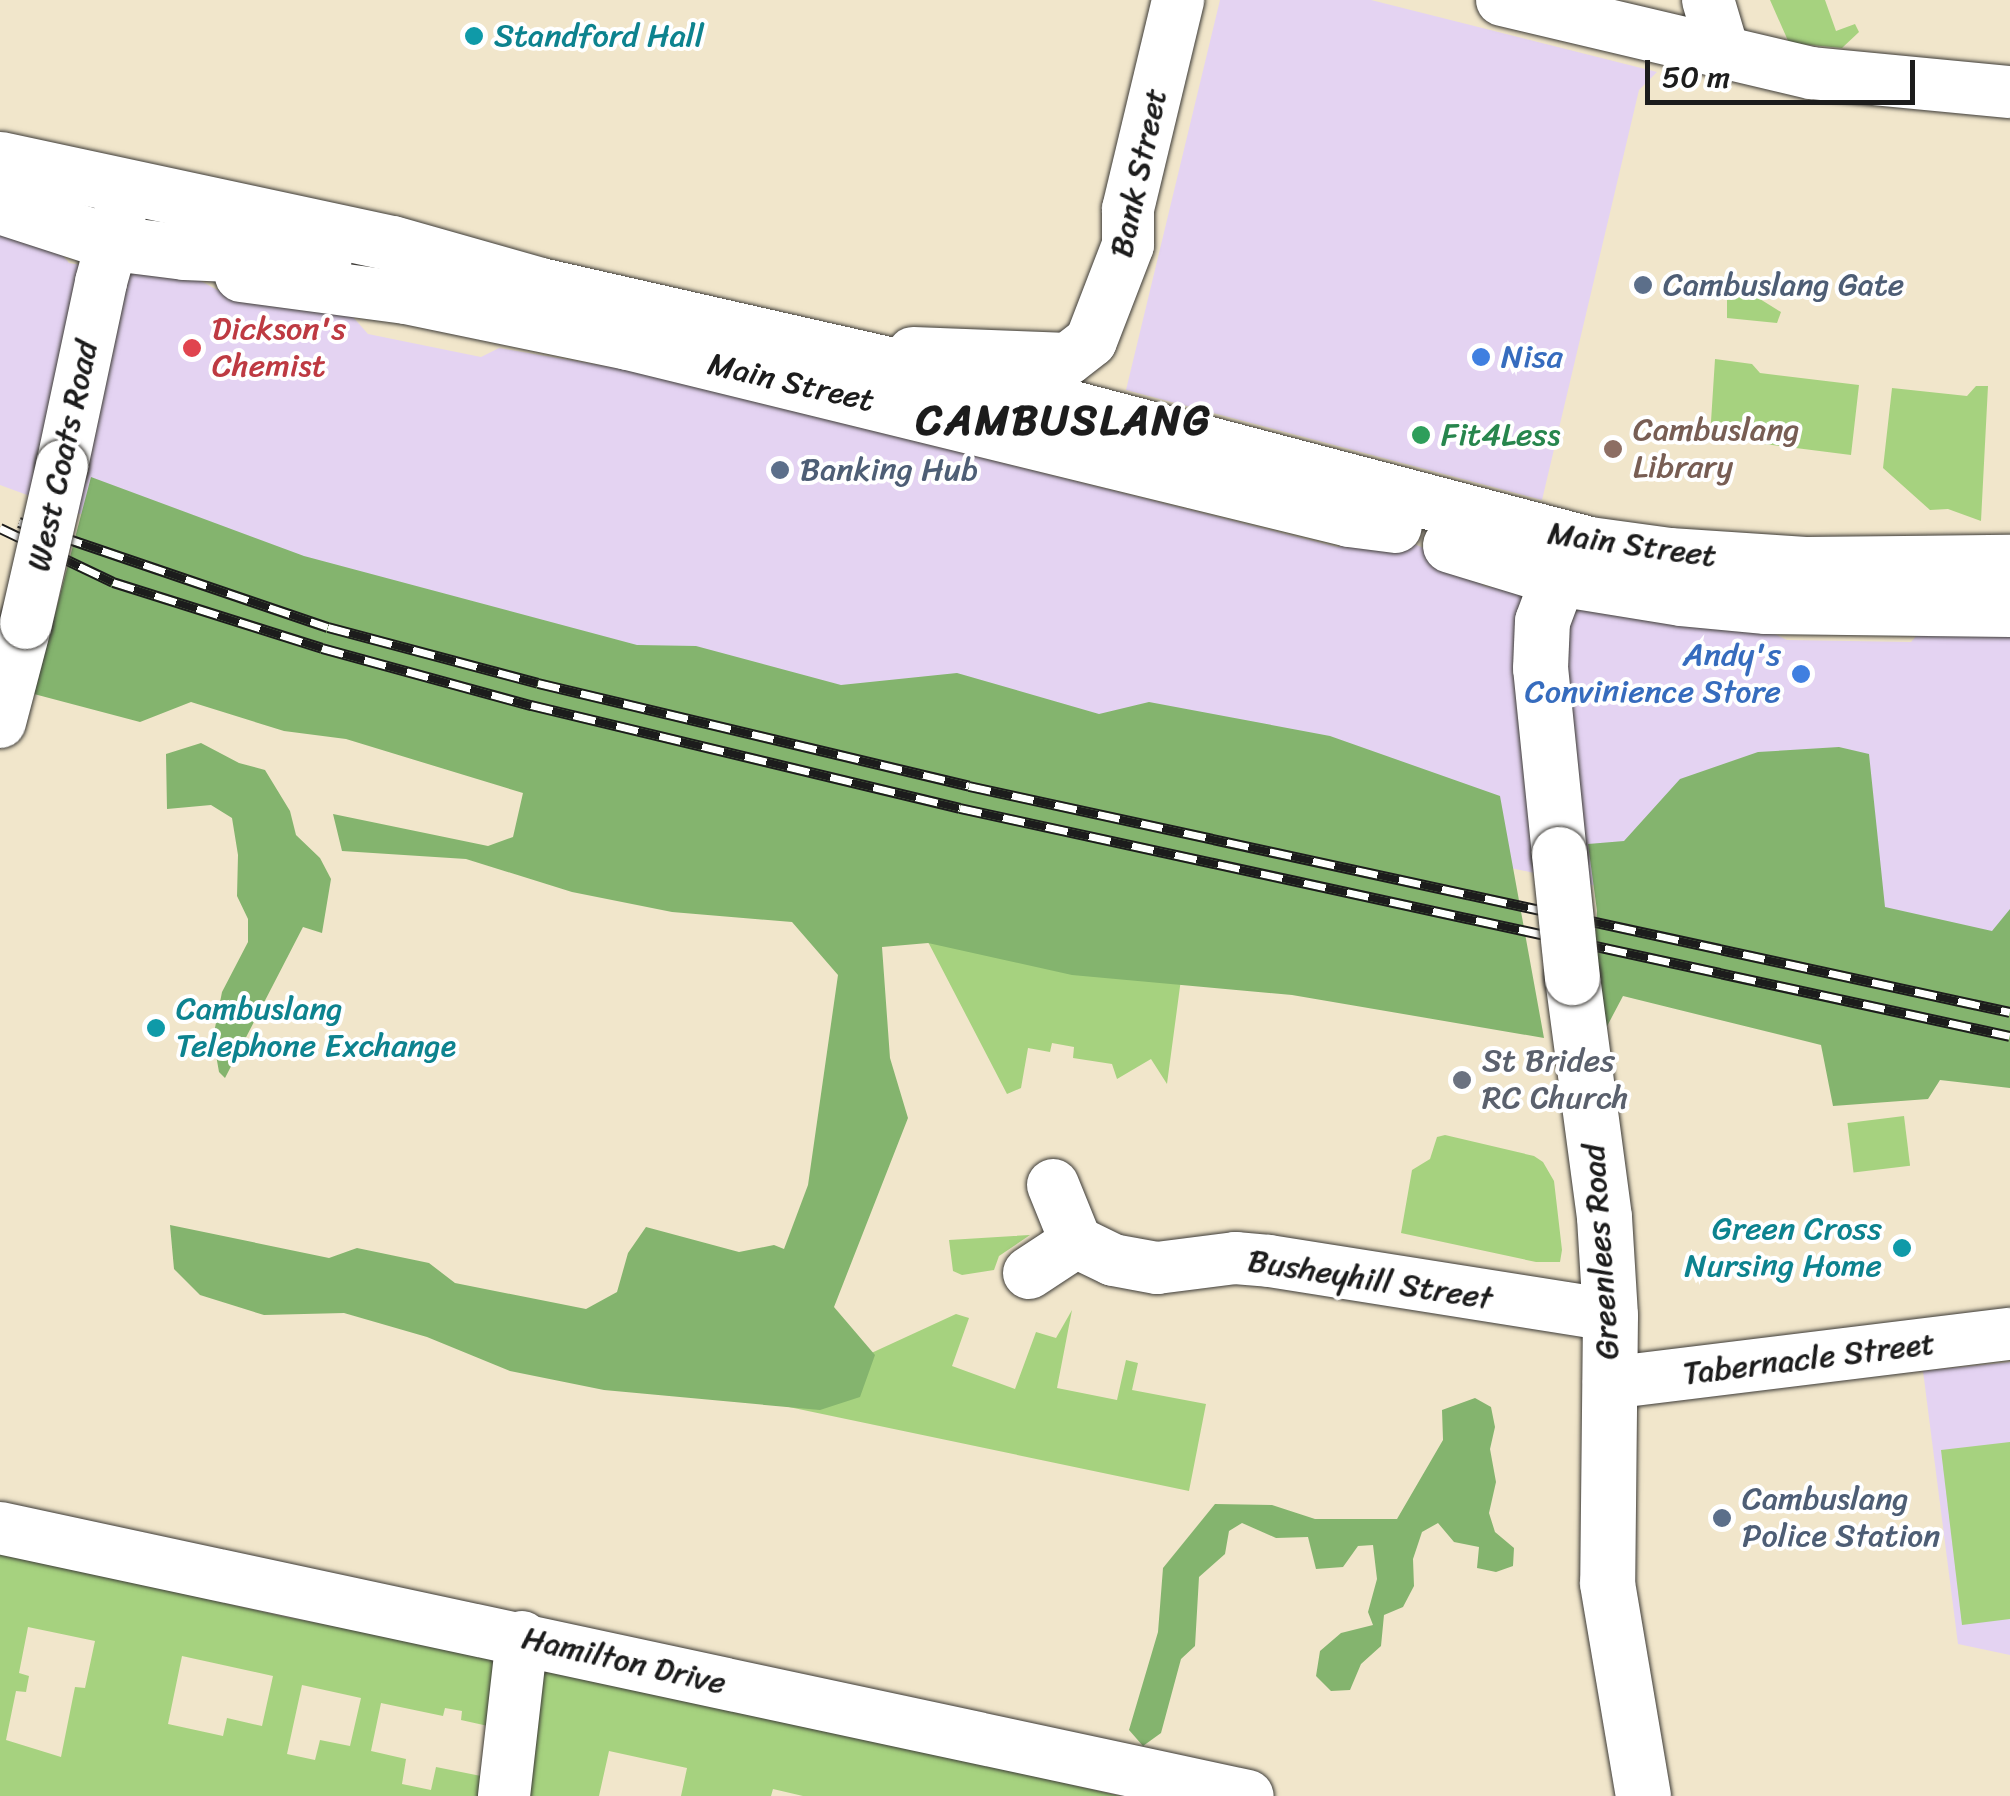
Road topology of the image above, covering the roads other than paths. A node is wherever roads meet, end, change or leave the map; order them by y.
1 (1178, 0) edge
2 (1502, 0) edge
3 (1708, 0) edge
4 (1724, 54) junction
5 (2010, 92) edge
6 (0, 159) edge
7 (127, 189) junction
8 (0, 206) edge
9 (112, 243) junction
10 (184, 252) junction
11 (540, 285) junction
12 (796, 344) junction
13 (1263, 459) junction
14 (1396, 527) junction
15 (1574, 561) junction
16 (2010, 562) edge
17 (2010, 609) edge
18 (0, 722) edge
19 (1053, 1186) dead end
20 (1076, 1242) junction
21 (1030, 1273) dead end
22 (1610, 1316) junction
23 (2010, 1334) edge
24 (1608, 1383) junction
25 (0, 1528) edge
26 (522, 1637) junction
27 (504, 1796) edge
28 (1248, 1796) edge
29 (1644, 1796) edge

1 - 12 street, Bank Street
2 - 4 street
3 - 4 street
4 - 5 street
6 - 7 main road, Main Street
7 - 9 street, West Coats Road
7 - 11 main road, Main Street
8 - 9 main road, Main Street
9 - 10 main road, Main Street
9 - 18 street, West Coats Road, bridge
10 - 11 main road, Main Street
10 - 14 street, Main Street
11 - 12 main road, Main Street
12 - 13 main road, Main Street
13 - 14 main road, Main Street
13 - 15 main road, Main Street
14 - 15 main road, Main Street
15 - 16 main road, Main Street
15 - 17 main road, Main Street
15 - 22 main road, Greenlees Road, bridge
19 - 20 street
20 - 21 street
20 - 22 street, Busheyhill Street
22 - 24 main road, Greenlees Road
23 - 24 street, Tabernacle Street
24 - 29 main road, Greenlees Road
25 - 26 street, Hamilton Drive
26 - 27 street
26 - 28 street, Hamilton Drive

